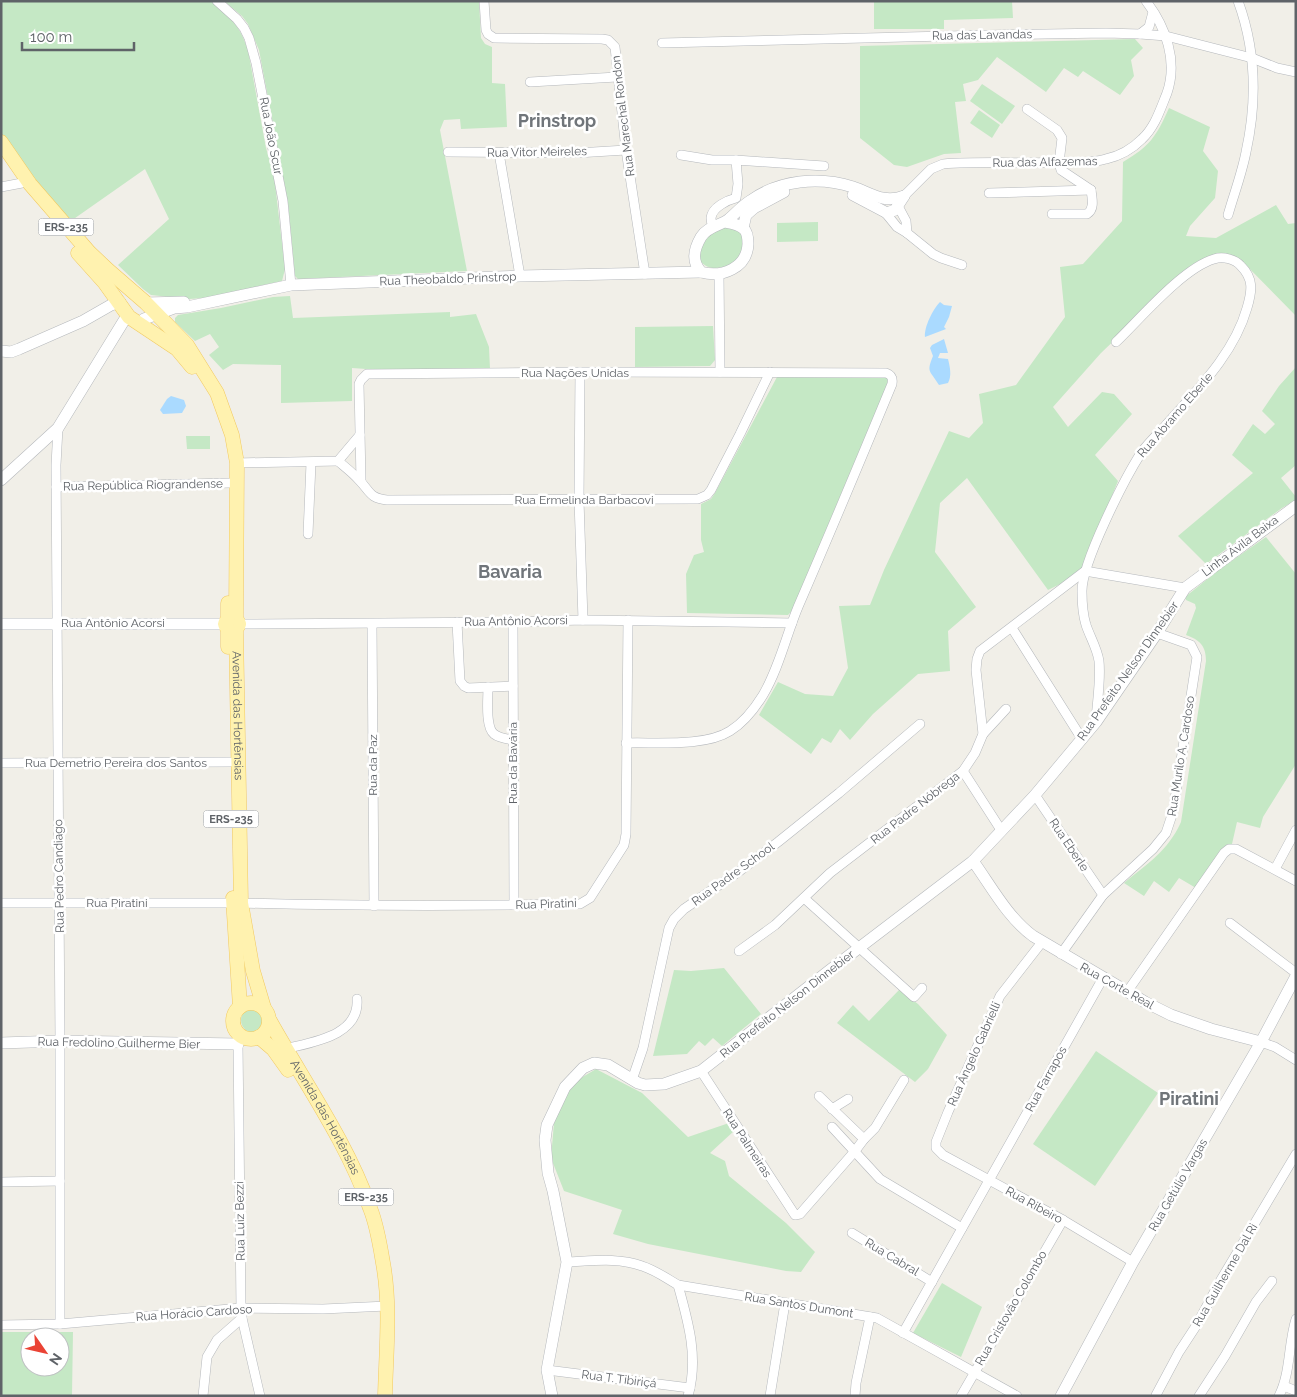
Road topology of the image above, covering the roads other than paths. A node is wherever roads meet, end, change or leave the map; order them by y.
1 (217, 1) edge
2 (484, 1) edge
3 (1146, 1) edge
4 (1238, 1) edge
5 (1153, 12) junction
6 (1140, 34) junction
7 (1166, 36) junction
8 (662, 44) dead end
9 (1252, 58) junction
10 (1296, 72) edge
11 (617, 77) junction
12 (530, 82) dead end
13 (1027, 109) dead end
14 (1, 142) edge
15 (626, 150) junction
16 (448, 152) dead end
17 (499, 153) junction
18 (1, 154) edge
19 (681, 156) dead end
20 (736, 160) junction
21 (1059, 163) junction
22 (824, 166) dead end
23 (25, 181) junction
24 (1, 187) edge
25 (1091, 190) junction
26 (989, 193) dead end
27 (901, 201) junction
28 (884, 212) junction
29 (1052, 214) dead end
30 (1228, 214) dead end
31 (725, 222) junction
32 (713, 226) junction
33 (743, 228) junction
34 (907, 233) junction
35 (962, 265) dead end
36 (698, 267) junction
37 (645, 274) junction
38 (719, 274) junction
39 (520, 276) junction
40 (291, 285) junction
41 (216, 301) junction
42 (138, 310) junction
43 (1116, 342) dead end
44 (1, 351) edge
45 (580, 372) junction
46 (720, 372) junction
47 (770, 372) junction
48 (58, 428) junction
49 (360, 434) junction
50 (338, 461) junction
51 (237, 463) junction
52 (311, 463) junction
53 (1, 480) edge
54 (361, 481) junction
55 (230, 483) junction
56 (56, 487) junction
57 (579, 500) junction
58 (1296, 506) edge
59 (308, 534) dead end
60 (1085, 571) junction
61 (1184, 588) junction
62 (583, 620) junction
63 (628, 620) junction
64 (457, 622) junction
65 (513, 622) junction
66 (58, 623) junction
67 (792, 623) junction
68 (1, 624) edge
69 (232, 624) junction
70 (372, 624) junction
71 (1012, 628) junction
72 (1158, 633) junction
73 (513, 686) junction
74 (488, 687) junction
75 (1006, 709) dead end
76 (1096, 722) junction
77 (920, 724) dead end
78 (983, 734) junction
79 (1082, 739) junction
80 (513, 740) junction
81 (626, 743) junction
82 (57, 762) junction
83 (230, 762) junction
84 (1, 763) edge
85 (963, 771) junction
86 (1035, 795) junction
87 (1001, 830) junction
88 (1296, 830) edge
89 (973, 860) junction
90 (1275, 869) junction
91 (1296, 881) edge
92 (1103, 895) junction
93 (804, 898) junction
94 (1, 903) edge
95 (59, 903) junction
96 (237, 903) junction
97 (514, 905) junction
98 (374, 906) junction
99 (1230, 923) dead end
100 (1042, 942) junction
101 (858, 948) junction
102 (739, 951) dead end
103 (1061, 954) junction
104 (1296, 974) edge
105 (1103, 978) junction
106 (922, 988) dead end
107 (1127, 992) junction
108 (357, 999) dead end
109 (240, 1008) junction
110 (267, 1015) junction
111 (259, 1037) junction
112 (239, 1040) junction
113 (60, 1041) junction
114 (1261, 1042) junction
115 (1, 1043) edge
116 (285, 1049) junction
117 (1296, 1060) edge
118 (701, 1071) junction
119 (632, 1080) junction
120 (904, 1080) dead end
121 (819, 1096) dead end
122 (848, 1099) dead end
123 (832, 1109) junction
124 (832, 1127) dead end
125 (864, 1139) junction
126 (936, 1148) joint
127 (855, 1151) junction
128 (1296, 1154) edge
129 (990, 1180) junction
130 (60, 1181) junction
131 (1, 1182) edge
132 (1063, 1220) junction
133 (962, 1228) junction
134 (852, 1233) dead end
135 (567, 1262) junction
136 (1133, 1262) junction
137 (1272, 1281) dead end
138 (932, 1282) junction
139 (678, 1285) junction
140 (785, 1303) junction
141 (382, 1307) junction
142 (241, 1308) junction
143 (870, 1317) junction
144 (242, 1318) junction
145 (1296, 1318) edge
146 (60, 1324) junction
147 (1, 1325) edge
148 (903, 1333) junction
149 (1296, 1342) edge
150 (1289, 1353) junction
151 (547, 1370) junction
152 (974, 1372) junction
153 (1284, 1386) junction
154 (1296, 1391) edge
155 (689, 1392) edge
156 (1156, 1395) edge
157 (203, 1396) edge
158 (260, 1396) edge
159 (378, 1396) edge
160 (385, 1396) edge
161 (552, 1396) edge
162 (770, 1396) edge
163 (855, 1396) edge
164 (961, 1396) edge
165 (1017, 1396) edge
166 (1061, 1396) edge
167 (1198, 1396) edge
168 (1279, 1396) edge

1 - 40 street, Rua João Scur
2 - 11 street, Rua Marechal Rondon
3 - 5 street, Rua das Alfazemas
4 - 9 street
5 - 6 street
5 - 7 street, Rua das Alfazemas
6 - 7 street, Rua das Lavandas
6 - 8 street, Rua das Lavandas
7 - 9 street, Rua das Lavandas
7 - 21 street, Rua das Alfazemas
9 - 10 street, Rua das Lavandas
9 - 30 street
11 - 12 street
11 - 15 street, Rua Marechal Rondon
13 - 21 street
14 - 23 main road, Avenida das Hortênsias / ERS-235
15 - 17 street, Rua Vitor Meireles
15 - 37 street, Rua Marechal Rondon
16 - 17 street, Rua Vitor Meireles
17 - 39 street
18 - 23 main road, Avenida das Hortênsias / ERS-235
19 - 20 street
20 - 22 street
20 - 32 street
21 - 25 street
21 - 27 street, Rua das Alfazemas
23 - 24 street
23 - 42 main road, Avenida das Hortênsias / ERS-235
23 - 42 main road, Avenida das Hortênsias / ERS-235
25 - 26 street
25 - 29 street
27 - 28 street
27 - 31 street
27 - 34 street
28 - 33 street
28 - 34 street
31 - 32 street
31 - 33 street
32 - 36 street
33 - 38 street
34 - 35 street
36 - 37 street, Rua Theobaldo Prinstrop
36 - 38 street
37 - 39 street, Rua Theobaldo Prinstrop
38 - 46 street
39 - 40 street, Rua Theobaldo Prinstrop
40 - 41 street, Rua Theobaldo Prinstrop
41 - 42 street, Rua Theobaldo Prinstrop
41 - 42 street, Rua Theobaldo Prinstrop
42 - 44 street
42 - 48 street
42 - 51 main road, Avenida das Hortênsias / ERS-235
42 - 55 main road, Avenida das Hortênsias / ERS-235
43 - 60 street, Rua Abramo Eberle
45 - 46 street, Rua Nações Unidas
45 - 49 street, Rua Nações Unidas
45 - 57 street
46 - 47 street, Rua Nações Unidas
47 - 57 street, Rua Ermelinda Barbacovi
47 - 67 street, Rua Nações Unidas
48 - 53 street
48 - 56 street, Rua Pedro Candiago
49 - 50 street
49 - 54 street, Rua Nações Unidas
50 - 52 street
50 - 54 street, Rua Ermelinda Barbacovi
51 - 52 street
51 - 69 main road, Avenida das Hortênsias / ERS-235
52 - 59 street
54 - 57 street, Rua Ermelinda Barbacovi
55 - 56 street, Rua República Riograndense
55 - 69 main road, Avenida das Hortênsias / ERS-235
56 - 66 street, Rua Pedro Candiago
57 - 62 street
58 - 61 street, Linha Ávila Baixa
60 - 61 street
60 - 71 street
60 - 76 street, Rua Abramo Eberle
61 - 72 street, Rua Prefeito Nelson Dinnebier
62 - 63 street, Rua Antônio Acorsi
62 - 65 street, Rua Antônio Acorsi
63 - 67 street, Rua Antônio Acorsi
63 - 81 street, Rua Piratini
64 - 65 street, Rua Antônio Acorsi
64 - 70 street, Rua Antônio Acorsi
64 - 74 street
65 - 73 street, Rua da Bavária
66 - 68 street, Rua Antônio Acorsi
66 - 69 street, Rua Antônio Acorsi
66 - 82 street, Rua Pedro Candiago
67 - 81 street
69 - 70 street, Rua Antônio Acorsi
69 - 83 main road, Avenida das Hortênsias / ERS-235
69 - 96 main road, Avenida das Hortênsias / ERS-235
70 - 98 street, Rua da Paz
71 - 78 street
71 - 79 street
72 - 76 street, Rua Prefeito Nelson Dinnebier
72 - 92 street, Rua Murilo A. Cardoso
73 - 74 street
73 - 80 street, Rua da Bavária
74 - 80 street
75 - 78 street
76 - 79 street, Rua Prefeito Nelson Dinnebier
77 - 119 street, Rua Padre School
78 - 85 street, Rua Padre Nóbrega
79 - 86 street, Rua Prefeito Nelson Dinnebier
80 - 97 street, Rua da Bavária
81 - 97 street, Rua Piratini
82 - 83 street, Rua Demetrio Pereira dos Santos
82 - 84 street, Rua Demetrio Pereira dos Santos
82 - 95 street, Rua Pedro Candiago
83 - 96 main road, Avenida das Hortênsias / ERS-235
85 - 87 street
85 - 93 street, Rua Padre Nóbrega
86 - 87 street, Rua Prefeito Nelson Dinnebier
86 - 92 street, Rua Eberle
87 - 89 street, Rua Prefeito Nelson Dinnebier
88 - 90 street
89 - 100 street, Rua Corte Real
89 - 101 street, Rua Prefeito Nelson Dinnebier
90 - 91 street
90 - 107 street
92 - 103 street, Rua Murilo A. Cardoso
93 - 101 street
93 - 102 street, Rua Padre Nóbrega
94 - 95 street, Rua Piratini
95 - 96 street, Rua Piratini
95 - 113 street, Rua Pedro Candiago
96 - 98 street, Rua Piratini
96 - 109 main road, Avenida das Hortênsias / ERS-235
96 - 110 main road, Avenida das Hortênsias / ERS-235
97 - 98 street, Rua Piratini
99 - 104 street
100 - 103 street, Rua Corte Real
100 - 126 street, Rua Ângelo Gabrielli
101 - 106 street
101 - 118 street, Rua Prefeito Nelson Dinnebier
103 - 105 street, Rua Corte Real
104 - 114 street, Rua Getúlio Vargas
105 - 107 street, Rua Corte Real
105 - 129 street, Rua Farrapos
107 - 114 street, Rua Corte Real
108 - 116 street
109 - 110 main road
109 - 112 main road, ERS-235
110 - 111 main road
110 - 116 main road, Avenida das Hortênsias / ERS-235
111 - 112 main road
111 - 141 main road, Avenida das Hortênsias / ERS-235
112 - 113 street, Rua Fredolino Guilherme Bier
112 - 142 street, Rua Luiz Bezzi
113 - 115 street, Rua Fredolino Guilherme Bier
113 - 130 street, Rua Pedro Candiago
114 - 117 street, Rua Corte Real
114 - 136 street, Rua Getúlio Vargas
116 - 141 main road, Avenida das Hortênsias / ERS-235
118 - 119 street, Rua Prefeito Nelson Dinnebier
118 - 127 street, Rua Palmeiras
119 - 135 street, Rua Prefeito Nelson Dinnebier
120 - 125 street
121 - 123 street
122 - 123 street
123 - 125 street
124 - 127 street
125 - 127 street
126 - 129 street, Rua Ribeiro
127 - 133 street
128 - 156 street, Rua Guilherme Dal Ri
129 - 132 street, Rua Ribeiro
129 - 133 street
130 - 131 street
130 - 146 street, Rua Pedro Candiago
132 - 136 street, Rua Ribeiro
132 - 152 street, Rua Cristovão Colombo
133 - 138 street
134 - 138 street, Rua Cabral
135 - 139 street, Rua Santos Dumont
135 - 151 street, Rua Prefeito Nelson Dinnebier
136 - 166 street, Rua Getúlio Vargas
137 - 167 street
138 - 148 street
139 - 140 street, Rua Santos Dumont
139 - 155 street
140 - 143 street, Rua Santos Dumont
140 - 162 street
141 - 142 street, Rua Horácio Cardoso
141 - 159 main road, Avenida das Hortênsias / ERS-235
141 - 160 main road, Avenida das Hortênsias / ERS-235
142 - 144 street, Rua Luiz Bezzi
142 - 146 street, Rua Horácio Cardoso
143 - 148 street, Rua Santos Dumont
143 - 163 street
144 - 157 street
144 - 158 street, Rua Luiz Bezzi
145 - 150 street
146 - 147 street, Rua Horácio Cardoso
148 - 152 street, Rua Santos Dumont
149 - 150 street
150 - 153 street
151 - 155 street, Rua T. Tibiriçá
151 - 161 street, Rua Prefeito Nelson Dinnebier
152 - 164 street, Rua Cristovão Colombo
152 - 165 street, Rua Santos Dumont
153 - 154 street
153 - 168 street

